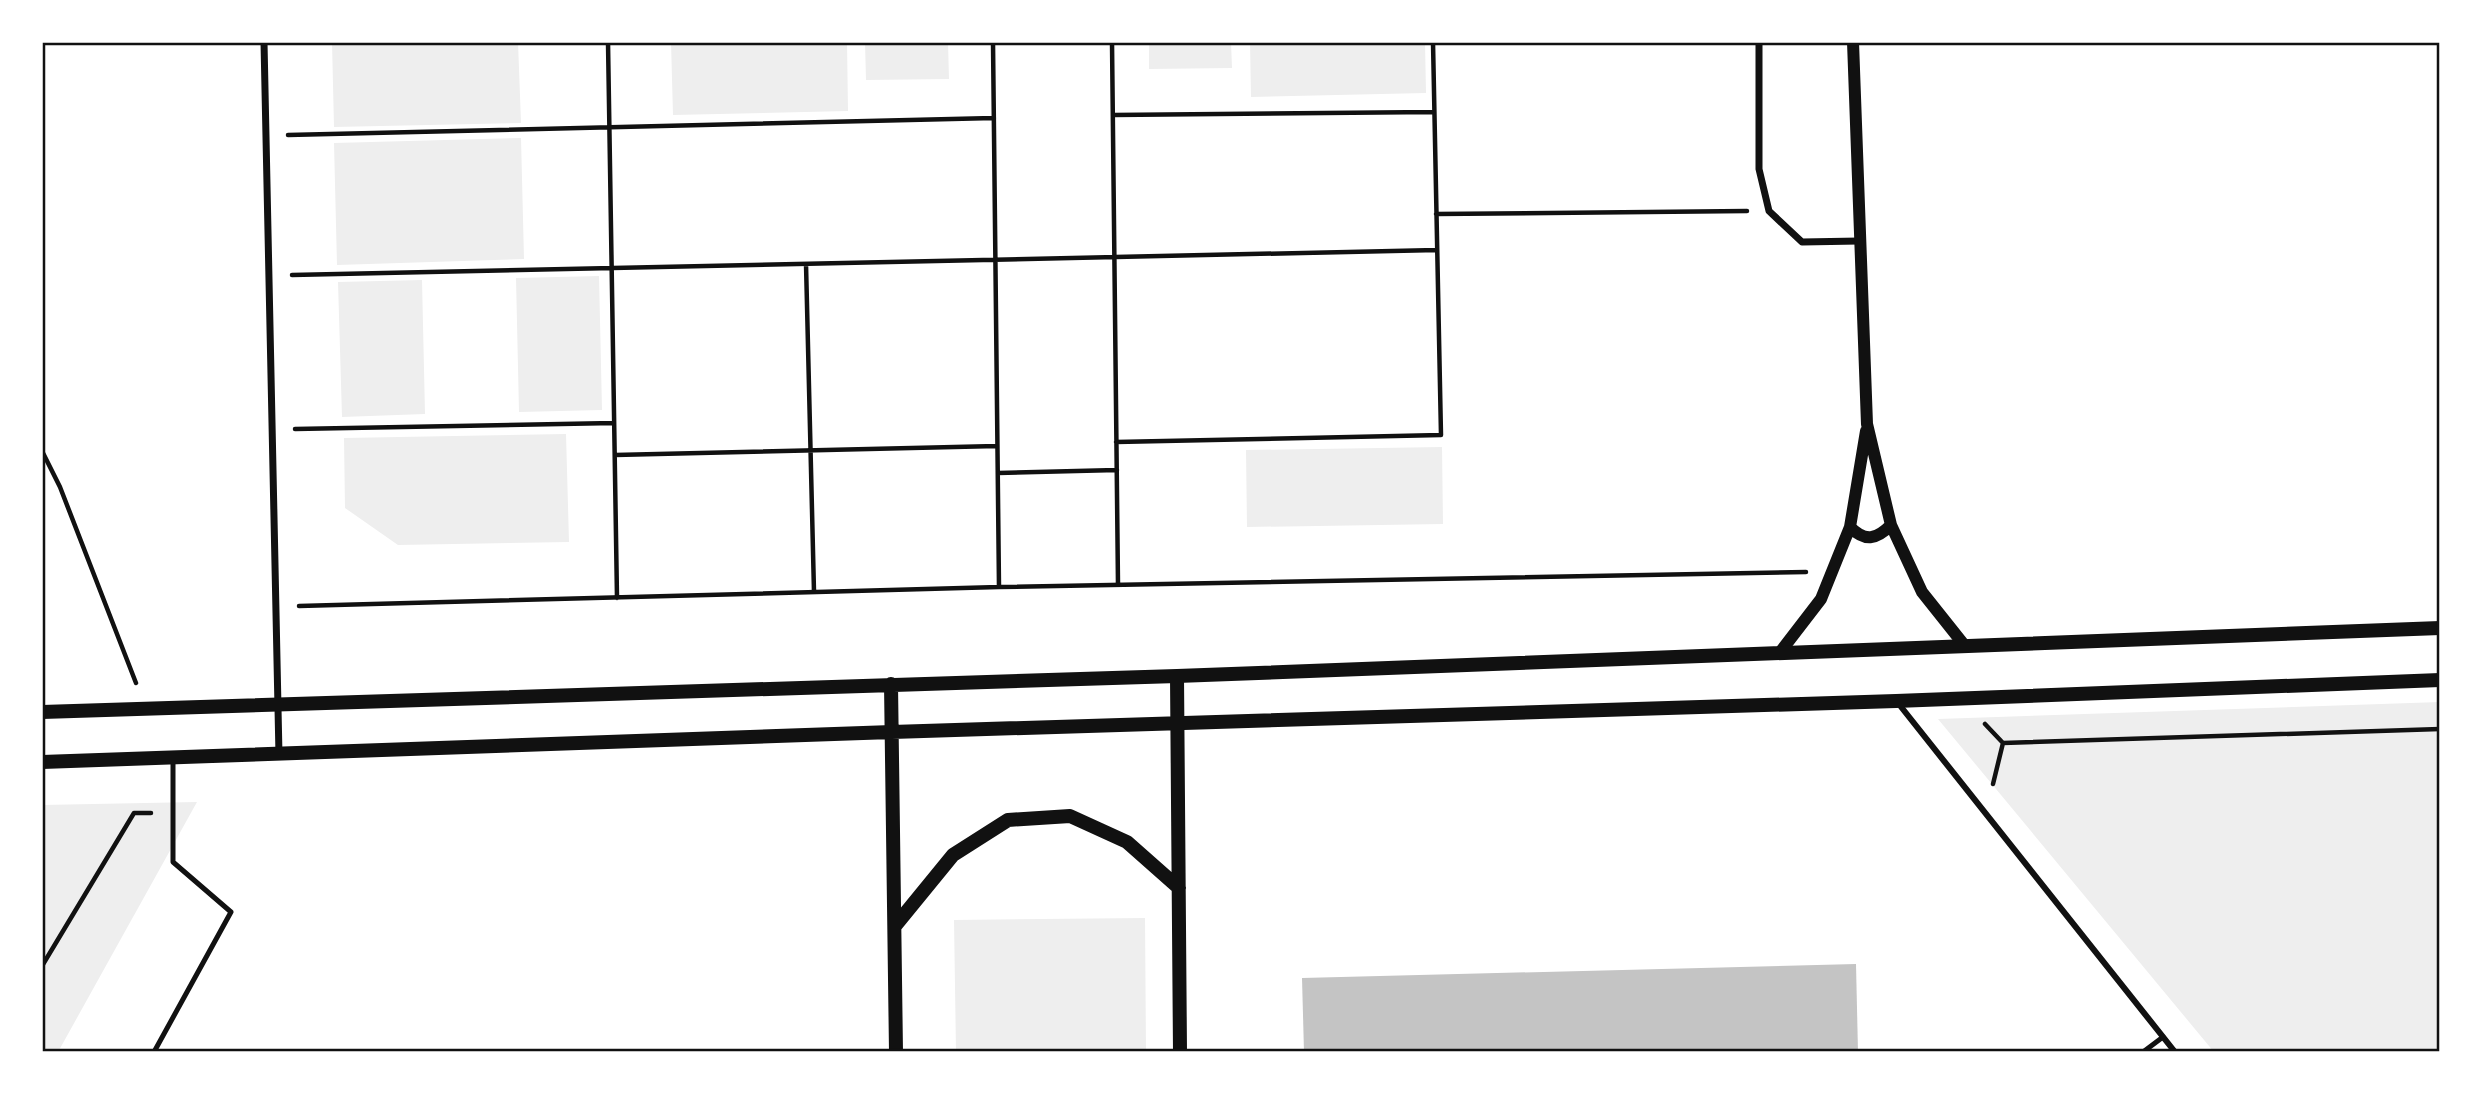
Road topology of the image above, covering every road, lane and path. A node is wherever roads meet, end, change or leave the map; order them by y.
1 (264, 42) edge
2 (608, 42) edge
3 (993, 42) edge
4 (1112, 42) edge
5 (1433, 42) edge
6 (1759, 42) edge
7 (1853, 42) edge
8 (1434, 112) junction
9 (1113, 116) junction
10 (994, 118) junction
11 (610, 128) junction
12 (267, 136) junction
13 (1769, 211) junction
14 (1436, 214) junction
15 (1859, 241) junction
16 (1437, 250) junction
17 (1114, 257) junction
18 (995, 260) junction
19 (806, 264) junction
20 (612, 268) junction
21 (270, 276) junction
22 (614, 423) junction
23 (1867, 424) junction
24 (273, 429) junction
25 (1116, 442) junction
26 (997, 446) junction
27 (811, 450) junction
28 (42, 451) edge
29 (615, 455) junction
30 (1116, 470) junction
31 (998, 473) junction
32 (1891, 525) junction
33 (1850, 527) junction
34 (1832, 571) junction
35 (1118, 585) junction
36 (999, 587) junction
37 (814, 592) junction
38 (617, 598) junction
39 (277, 607) junction
40 (2440, 628) edge
41 (1965, 646) junction
42 (1781, 651) junction
43 (1177, 676) junction
44 (2440, 680) edge
45 (891, 684) junction
46 (1960, 698) junction
47 (1896, 701) junction
48 (279, 706) junction
49 (146, 710) junction
50 (42, 712) edge
51 (1178, 723) junction
52 (2440, 729) edge
53 (892, 732) junction
54 (2003, 743) junction
55 (279, 755) junction
56 (173, 758) junction
57 (42, 762) edge
58 (173, 812) junction
59 (1986, 813) junction
60 (1179, 888) junction
61 (895, 926) junction
62 (42, 966) edge
63 (2163, 1037) junction
64 (154, 1052) edge
65 (896, 1052) edge
66 (1180, 1052) edge
67 (2143, 1052) edge
68 (2175, 1052) edge

1 - 12 street
2 - 11 path
3 - 10 path
4 - 9 path
5 - 8 path
6 - 13 street
7 - 15 street
8 - 9 path
8 - 14 path
9 - 17 path
10 - 11 path
10 - 18 path
11 - 12 path
11 - 20 path
12 - 21 street
13 - 14 path
13 - 15 street
14 - 16 path
15 - 23 street
16 - 17 path
16 - 25 path
17 - 18 path
17 - 25 path
18 - 19 path
18 - 26 path
19 - 20 path
19 - 27 path
20 - 21 path
20 - 22 path
21 - 24 street
22 - 24 path
22 - 29 path
23 - 32 street
23 - 33 street
24 - 39 street
25 - 30 path
26 - 27 path
26 - 31 path
27 - 29 path
27 - 37 path
28 - 49 path
29 - 38 path
30 - 31 path
30 - 35 path
31 - 36 path
32 - 33 street
32 - 41 street
33 - 34 street
34 - 35 path
34 - 42 street
35 - 36 path
36 - 37 path
37 - 38 path
38 - 39 path
39 - 48 street
40 - 41 main road
41 - 42 main road
42 - 43 main road
43 - 45 main road
43 - 51 main road
44 - 46 main road
45 - 48 main road
45 - 53 main road
46 - 47 main road
46 - 54 path
47 - 51 main road
47 - 59 street
48 - 49 main road
48 - 55 street
49 - 50 main road
51 - 53 main road
51 - 60 main road
52 - 54 path
53 - 55 main road
53 - 61 main road
54 - 59 path
55 - 56 main road
56 - 57 main road
56 - 58 lane
58 - 62 path
58 - 64 lane
59 - 63 street
60 - 61 main road
60 - 66 main road
61 - 65 main road
63 - 67 lane
63 - 68 street

